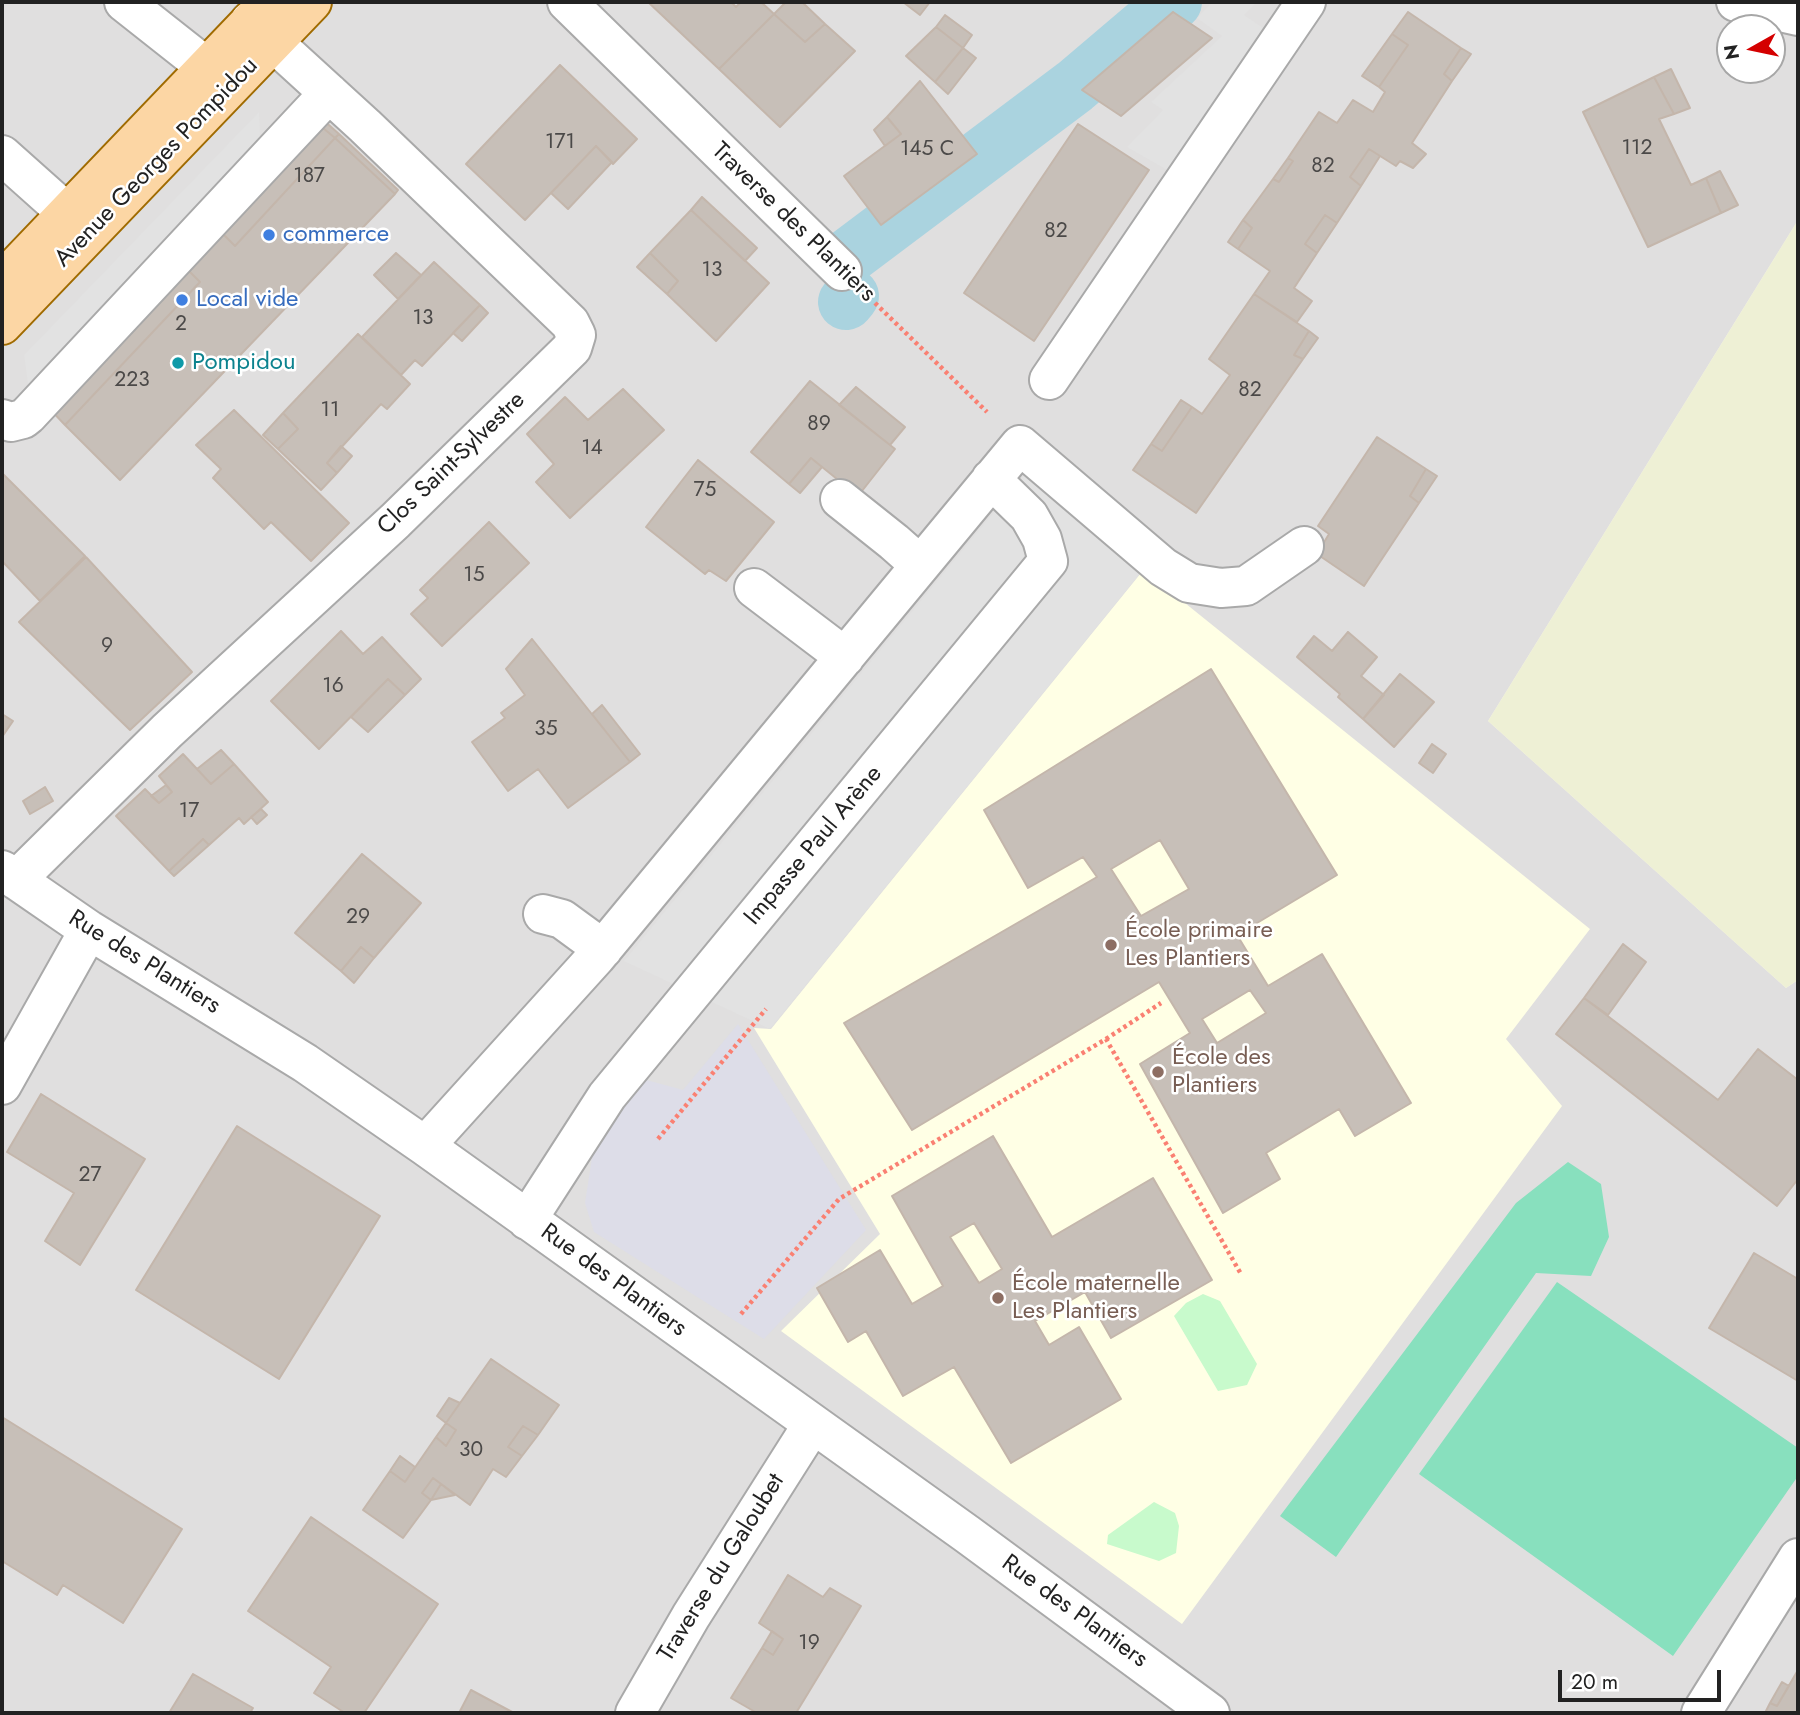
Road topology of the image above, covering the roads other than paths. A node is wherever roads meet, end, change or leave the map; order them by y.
1 (124, 2) edge
2 (312, 2) edge
3 (567, 2) edge
4 (1306, 2) edge
5 (1736, 2) edge
6 (1798, 16) edge
7 (264, 22) edge
8 (205, 66) junction
9 (329, 93) junction
10 (2, 155) edge
11 (67, 213) junction
12 (842, 271) road end
13 (15, 289) edge
14 (2, 325) edge
15 (1049, 380) dead end
16 (2, 419) edge
17 (991, 479) junction
18 (840, 499) dead end
19 (1304, 545) dead end
20 (920, 565) junction
21 (754, 589) dead end
22 (845, 657) junction
23 (9, 875) edge
24 (543, 914) dead end
25 (89, 929) junction
26 (599, 953) junction
27 (2, 1085) edge
28 (425, 1146) junction
29 (527, 1220) junction
30 (812, 1425) junction
31 (1798, 1558) edge
32 (635, 1713) edge
33 (1210, 1713) edge
34 (1701, 1713) edge

1 - 8 street
2 - 7 main road, Avenue Georges Pompidou
3 - 12 street, Traverse des Plantiers
4 - 15 street
5 - 6 street
7 - 8 main road, Avenue Georges Pompidou
7 - 9 street, Clos Saint-Sylvestre
7 - 13 main road, Avenue Georges Pompidou
8 - 11 main road, Avenue Georges Pompidou
9 - 16 street
9 - 23 street, Clos Saint-Sylvestre
10 - 11 street
11 - 13 main road, Avenue Georges Pompidou
13 - 14 main road, Avenue Georges Pompidou
17 - 19 street
17 - 20 street
17 - 29 street, Impasse Paul Arène
18 - 20 street
20 - 22 street
21 - 22 street
22 - 26 street
23 - 25 street, Rue des Plantiers
24 - 26 street
25 - 27 street
25 - 28 street, Rue des Plantiers
26 - 28 street
28 - 29 street, Rue des Plantiers
29 - 30 street, Rue des Plantiers
30 - 32 street, Traverse du Galoubet
30 - 33 street, Rue des Plantiers
31 - 34 street

